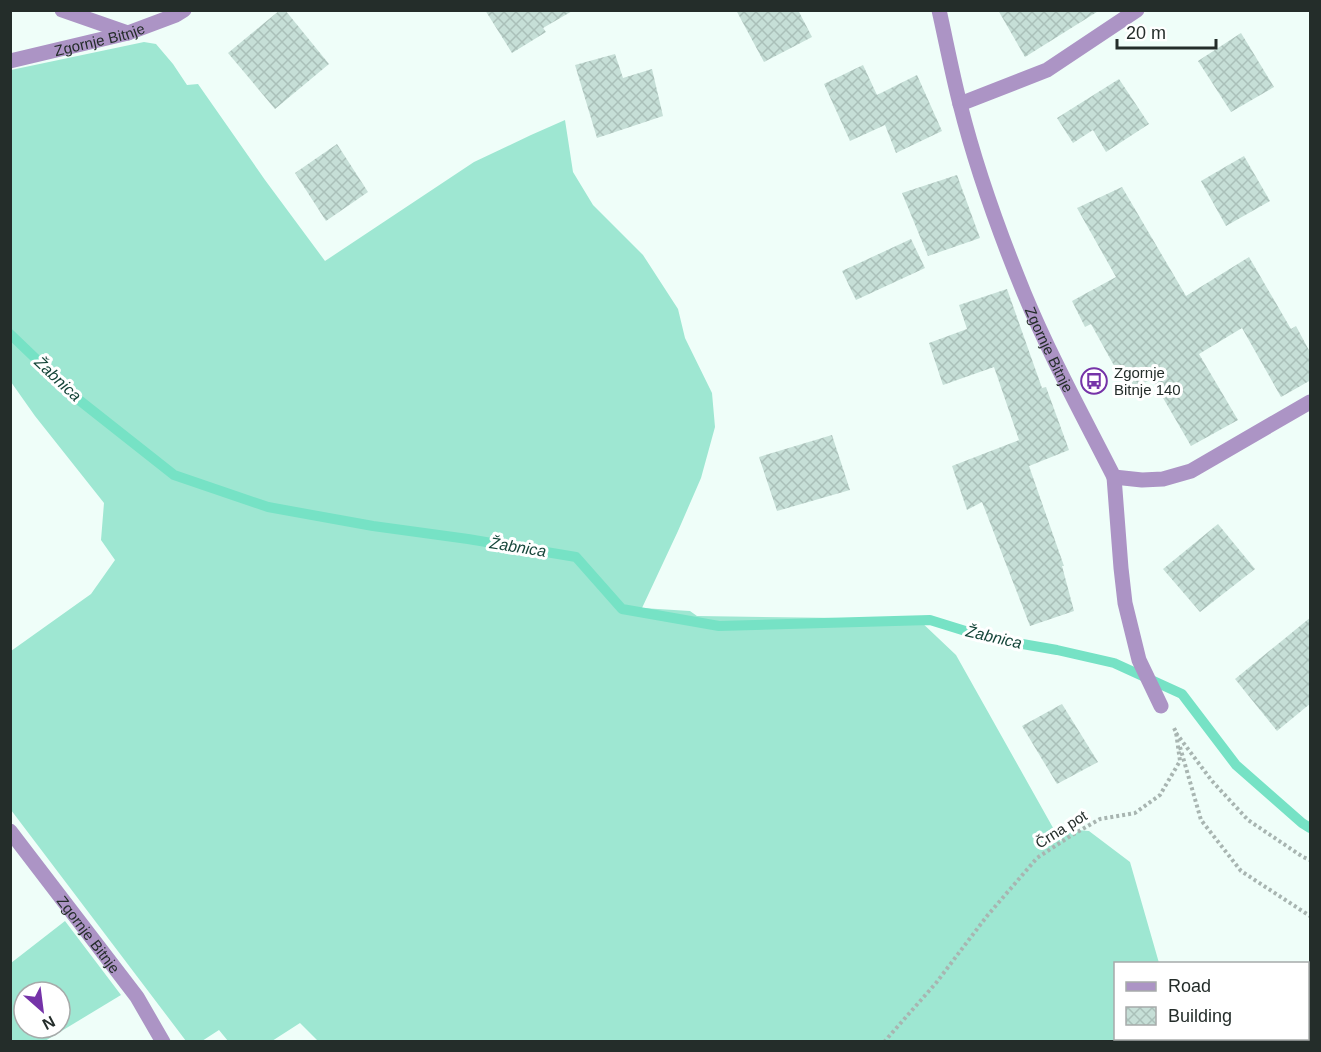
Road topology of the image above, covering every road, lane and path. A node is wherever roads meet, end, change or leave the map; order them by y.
1 (62, 10) edge
2 (184, 10) edge
3 (939, 10) edge
4 (1137, 10) edge
5 (128, 33) junction
6 (10, 61) edge
7 (960, 104) junction
8 (1311, 402) edge
9 (1114, 477) junction
10 (1161, 706) joint
11 (1176, 732) junction
12 (10, 831) edge
13 (1311, 860) edge
14 (1311, 916) edge
15 (163, 1041) edge
16 (884, 1041) edge

1 - 5 street
2 - 5 street, Zgornje Bitnje
3 - 7 street, Zgornje Bitnje
4 - 7 street
5 - 6 street, Zgornje Bitnje
7 - 9 street, Zgornje Bitnje
8 - 9 street
9 - 10 street
10 - 11 path, Črna pot
11 - 13 path
11 - 14 path
11 - 16 path, Črna pot
12 - 15 street, Zgornje Bitnje

